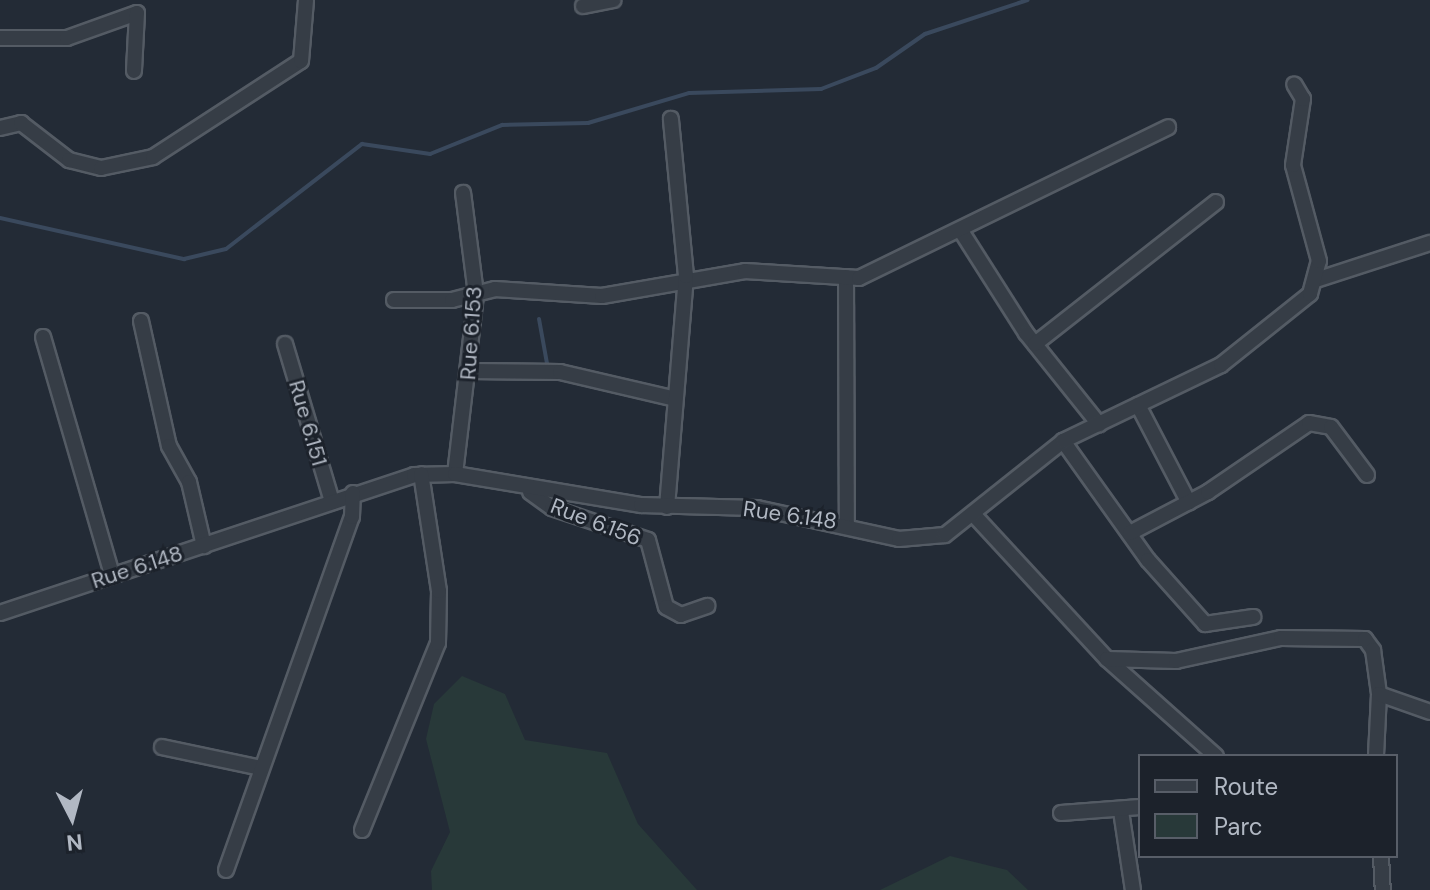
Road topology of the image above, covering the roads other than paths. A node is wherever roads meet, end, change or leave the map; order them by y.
1 (306, 0) edge
2 (613, 0) edge
3 (583, 6) dead end
4 (0, 38) edge
5 (134, 71) dead end
6 (1294, 84) dead end
7 (671, 119) dead end
8 (1168, 127) dead end
9 (0, 128) edge
10 (463, 193) dead end
11 (1216, 202) dead end
12 (961, 231) junction
13 (1430, 243) edge
14 (686, 276) junction
15 (846, 277) junction
16 (1316, 280) junction
17 (476, 294) junction
18 (394, 300) dead end
19 (141, 321) dead end
20 (43, 337) dead end
21 (285, 344) dead end
22 (1035, 344) junction
23 (470, 371) junction
24 (672, 398) junction
25 (1138, 405) junction
26 (1099, 424) junction
27 (1063, 441) junction
28 (421, 474) junction
29 (455, 474) junction
30 (1367, 475) dead end
31 (530, 492) junction
32 (353, 493) junction
33 (332, 502) junction
34 (1189, 503) junction
35 (667, 507) junction
36 (974, 515) junction
37 (847, 523) junction
38 (1130, 533) junction
39 (204, 546) junction
40 (112, 575) junction
41 (707, 606) dead end
42 (0, 613) edge
43 (1253, 617) dead end
44 (1107, 659) junction
45 (1379, 694) junction
46 (1430, 712) edge
47 (162, 747) dead end
48 (1214, 754) edge
49 (1376, 754) edge
50 (261, 768) junction
51 (1138, 807) edge
52 (1121, 811) junction
53 (1061, 813) dead end
54 (362, 830) dead end
55 (1381, 858) edge
56 (226, 870) dead end
57 (1133, 890) edge
58 (1383, 890) edge

1 - 9 street
2 - 3 street
4 - 5 street
6 - 16 street
7 - 14 street
8 - 12 street
10 - 17 street, Rue 6.153
11 - 22 street
12 - 15 street
12 - 22 street
13 - 16 street
14 - 15 street
14 - 17 street
14 - 24 street
15 - 37 street
16 - 25 street, Rue 6.148
17 - 18 street
17 - 23 street, Rue 6.153
19 - 39 street
20 - 40 street
21 - 33 street, Rue 6.151
22 - 26 street
23 - 24 street
23 - 29 street, Rue 6.153
24 - 35 street
25 - 26 street, Rue 6.148
25 - 34 street
26 - 27 street, Rue 6.148
27 - 36 street, Rue 6.148
27 - 38 street
28 - 29 street, Rue 6.148
28 - 32 street, Rue 6.148
28 - 54 street
29 - 31 street, Rue 6.148
30 - 34 street
31 - 35 street, Rue 6.148
31 - 41 street, Rue 6.156
32 - 33 street, Rue 6.148
32 - 50 street
33 - 39 street, Rue 6.148
34 - 38 street
35 - 37 street, Rue 6.148
36 - 37 street, Rue 6.148
36 - 44 street
38 - 43 street
39 - 40 street, Rue 6.148
40 - 42 street, Rue 6.148
44 - 45 street
44 - 48 street
45 - 46 street
45 - 49 street
47 - 50 street
50 - 56 street
51 - 52 street
52 - 53 street
52 - 57 street
55 - 58 street

